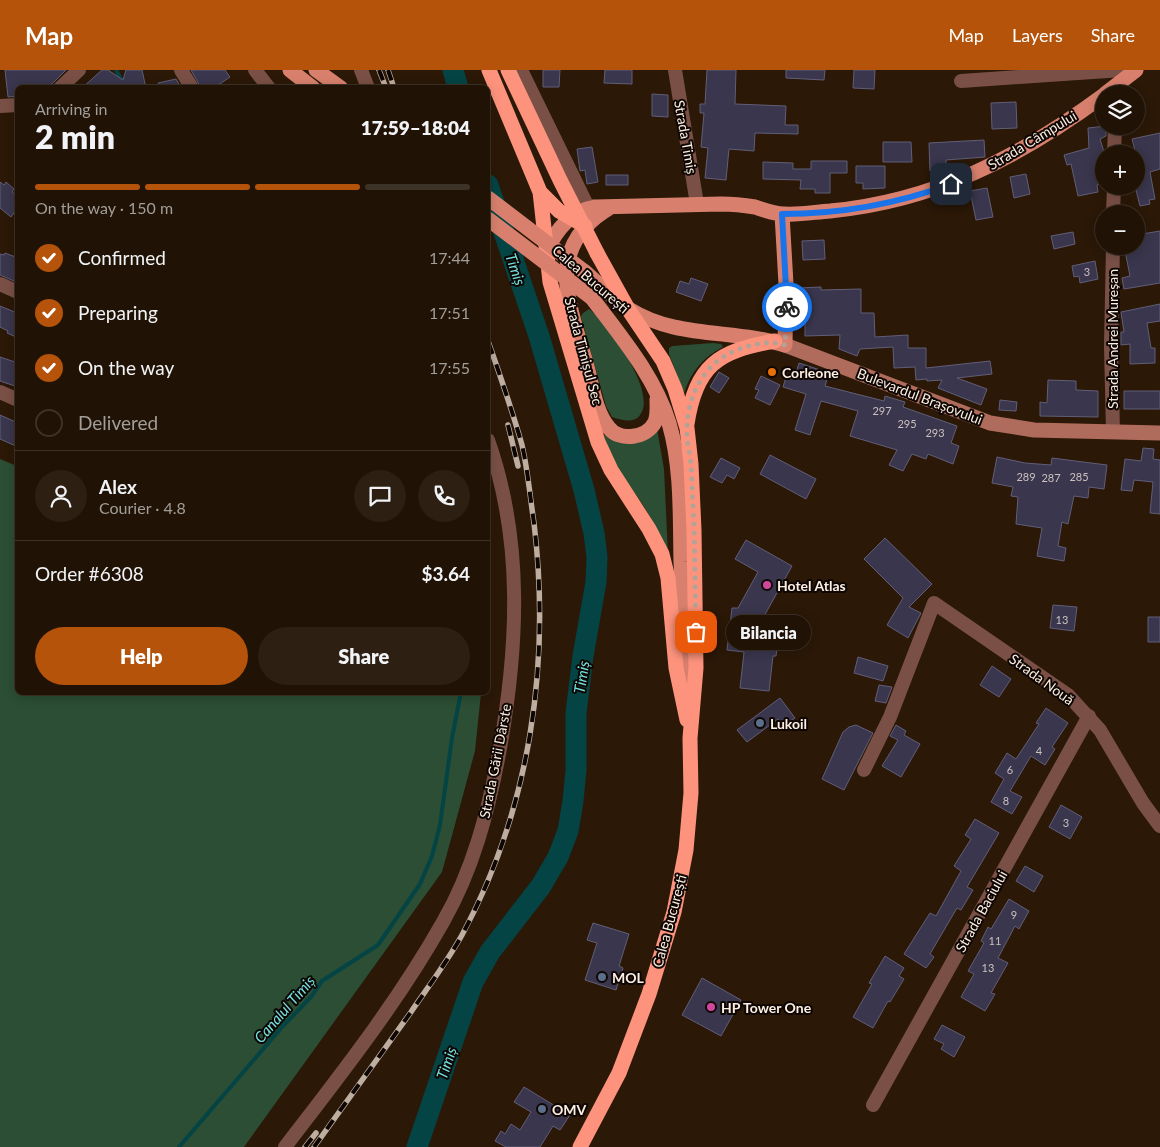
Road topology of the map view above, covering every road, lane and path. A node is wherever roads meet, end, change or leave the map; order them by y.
1 (79, 70) edge
2 (181, 70) edge
3 (255, 70) edge
4 (290, 70) edge
5 (316, 70) edge
6 (361, 70) edge
7 (489, 70) edge
8 (508, 70) edge
9 (521, 70) edge
10 (674, 70) edge
11 (1130, 70) edge
12 (961, 81) dead end
13 (63, 85) edge
14 (190, 85) edge
15 (267, 85) edge
16 (309, 85) edge
17 (337, 85) edge
18 (367, 85) edge
19 (1114, 85) edge
20 (1095, 100) edge
21 (15, 105) edge
22 (0, 106) edge
23 (540, 192) junction
24 (490, 200) edge
25 (697, 204) junction
26 (604, 207) junction
27 (782, 214) junction
28 (570, 218) junction
29 (490, 221) edge
30 (585, 226) junction
31 (546, 251) junction
32 (1113, 255) edge
33 (0, 284) edge
34 (15, 291) edge
35 (628, 309) junction
36 (780, 343) junction
37 (0, 392) edge
38 (657, 393) junction
39 (15, 399) edge
40 (686, 428) junction
41 (1113, 432) junction
42 (1160, 433) edge
43 (490, 446) edge
44 (1089, 716) junction
45 (690, 738) junction
46 (864, 770) dead end
47 (1160, 826) edge
48 (873, 1105) dead end
49 (285, 1147) edge
50 (580, 1147) edge

1 - 13 street
2 - 14 street
3 - 15 street
4 - 16 main road
5 - 17 main road
6 - 18 street
7 - 23 highway
8 - 35 highway, bridge
9 - 26 street
10 - 25 street, Strada Timiș
11 - 12 street
11 - 19 main road, Strada Câmpului
20 - 27 main road, Strada Câmpului
21 - 22 street
23 - 28 highway
23 - 31 highway
24 - 35 main road, Calea București, bridge
25 - 26 main road
25 - 27 main road
26 - 28 main road
26 - 30 main road, Strada Timișul Sec
27 - 36 main road
28 - 30 highway
28 - 31 main road
29 - 38 main road, Calea București, bridge
30 - 38 main road, Strada Timișul Sec
31 - 45 highway
32 - 41 street, Strada Andrei Mureșan
33 - 34 street
35 - 36 main road, Bulevardul Brașovului
35 - 40 highway, Calea București
36 - 40 highway
36 - 41 main road, Bulevardul Brașovului
37 - 39 street
38 - 45 main road, Calea București
40 - 45 highway, Calea București
41 - 42 main road, Bulevardul Brașovului
43 - 49 street, Strada Gării Dârste
44 - 46 street, Strada Nouă
44 - 47 street, Strada Nouă
44 - 48 street, Strada Baciului
45 - 50 highway, Calea București

